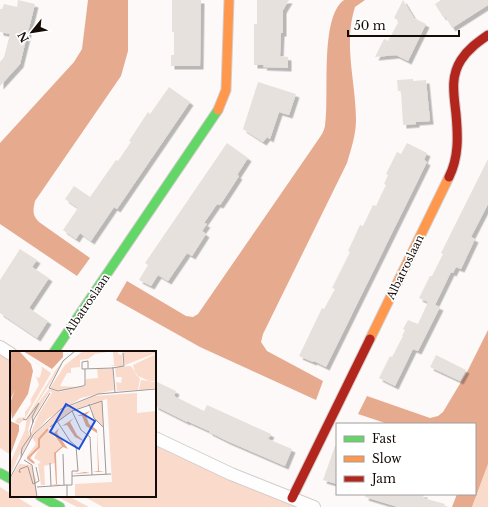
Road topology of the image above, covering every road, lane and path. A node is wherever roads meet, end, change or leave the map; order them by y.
1 (229, 0) edge
2 (488, 35) edge
3 (0, 346) edge
4 (55, 351) edge
5 (10, 353) edge
6 (156, 438) edge
7 (0, 473) edge
8 (10, 478) edge
9 (42, 497) edge
10 (292, 498) junction
11 (60, 507) edge
12 (314, 507) edge

1 - 4 street, Albatroslaan
2 - 10 street, Albatroslaan
3 - 5 street
6 - 10 street
7 - 8 street
9 - 11 street
10 - 12 street

